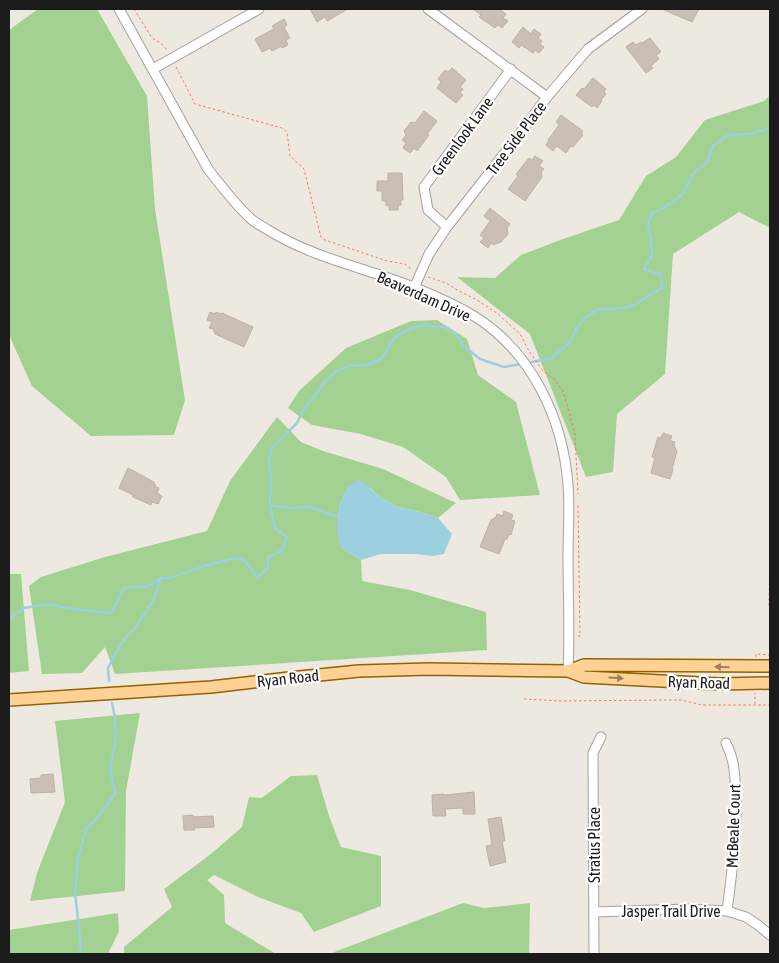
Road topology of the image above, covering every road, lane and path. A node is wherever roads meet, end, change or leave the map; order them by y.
1 (119, 9) edge
2 (134, 9) edge
3 (259, 9) edge
4 (428, 9) edge
5 (642, 9) edge
6 (171, 59) junction
7 (153, 69) junction
8 (511, 69) junction
9 (547, 97) junction
10 (447, 227) junction
11 (420, 274) junction
12 (414, 288) junction
13 (539, 366) dead end
14 (770, 548) edge
15 (770, 614) edge
16 (770, 666) edge
17 (568, 671) junction
18 (770, 683) edge
19 (524, 699) dead end
20 (9, 700) edge
21 (770, 705) edge
22 (601, 737) dead end
23 (726, 743) dead end
24 (727, 911) junction
25 (594, 912) junction
26 (770, 936) edge
27 (594, 954) edge

1 - 7 street, Beaverdam Drive
2 - 6 path
3 - 6 street
4 - 8 street
5 - 9 street, Tree Side Place
6 - 7 street
6 - 11 path
7 - 12 street, Beaverdam Drive
8 - 9 street
8 - 10 street, Greenlook Lane
9 - 10 street, Tree Side Place
10 - 11 street, Tree Side Place
11 - 12 street, Tree Side Place
11 - 13 path
12 - 17 street, Beaverdam Drive
14 - 15 path
16 -> 17 main road, Ryan Road
17 -> 18 main road, Ryan Road
17 - 20 main road, Ryan Road
19 - 21 path
22 - 25 street, Stratus Place
23 - 24 street, McBeale Court
24 - 25 street, Jasper Trail Drive
24 - 26 street, Jasper Trail Drive
25 - 27 street, Stratus Place

